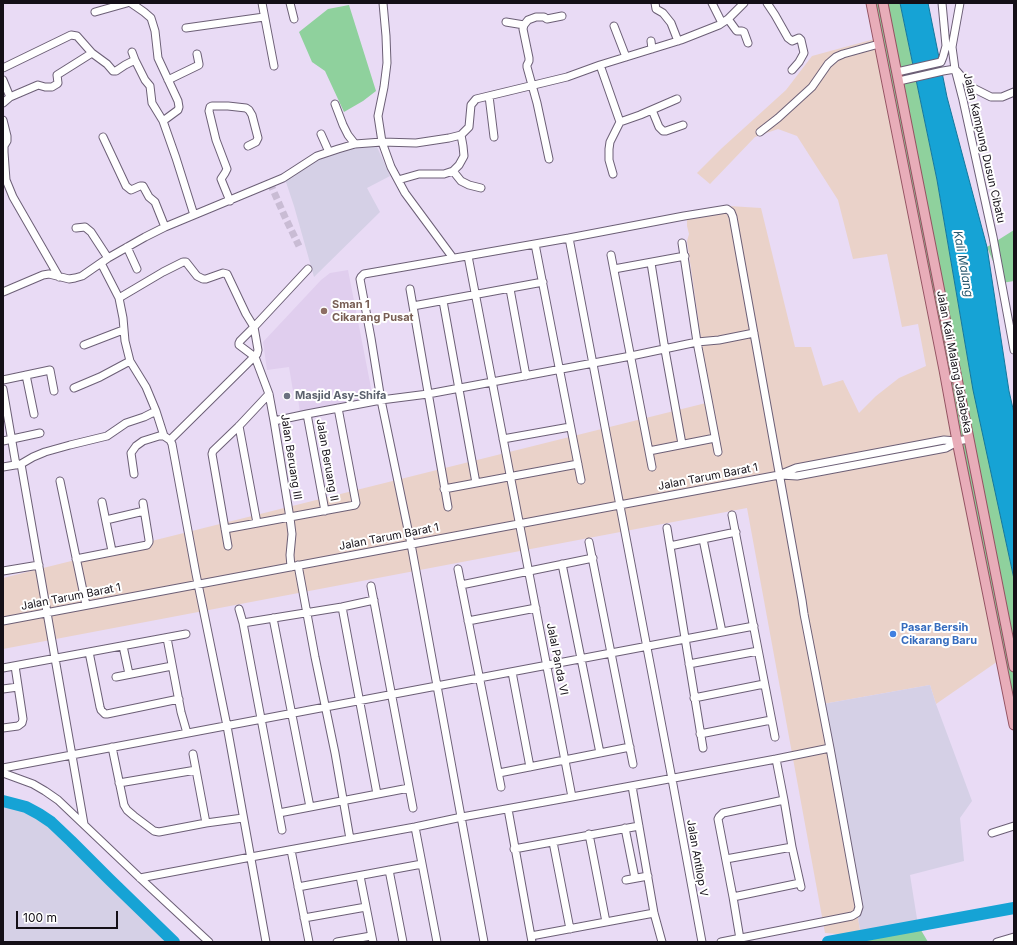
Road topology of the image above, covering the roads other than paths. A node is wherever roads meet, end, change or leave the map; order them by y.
1 (127, 3) edge
2 (131, 3) edge
3 (262, 3) edge
4 (290, 3) edge
5 (383, 3) edge
6 (655, 3) edge
7 (712, 3) edge
8 (744, 3) edge
9 (767, 3) edge
10 (871, 3) edge
11 (883, 3) edge
12 (942, 3) edge
13 (960, 3) edge
14 (95, 12) dead end
15 (562, 16) dead end
16 (264, 17) junction
17 (294, 19) dead end
18 (725, 21) junction
19 (506, 22) dead end
20 (524, 25) junction
21 (614, 26) dead end
22 (186, 28) dead end
23 (651, 40) dead end
24 (678, 41) junction
25 (748, 43) dead end
26 (879, 44) junction
27 (949, 47) junction
28 (652, 49) junction
29 (132, 52) dead end
30 (92, 53) junction
31 (197, 54) dead end
32 (626, 57) junction
33 (135, 60) junction
34 (600, 65) junction
35 (274, 66) dead end
36 (3, 68) edge
37 (955, 69) junction
38 (792, 70) dead end
39 (900, 77) junction
40 (3, 80) edge
41 (168, 80) junction
42 (532, 85) junction
43 (1014, 92) edge
44 (489, 96) junction
45 (10, 97) junction
46 (677, 100) dead end
47 (3, 103) edge
48 (335, 104) dead end
49 (652, 110) junction
50 (3, 120) edge
51 (163, 121) junction
52 (620, 122) junction
53 (683, 125) dead end
54 (760, 132) dead end
55 (321, 134) dead end
56 (461, 135) junction
57 (103, 137) dead end
58 (494, 137) dead end
59 (382, 142) junction
60 (355, 144) junction
61 (248, 146) dead end
62 (329, 152) junction
63 (549, 160) dead end
64 (453, 171) junction
65 (613, 174) dead end
66 (398, 180) junction
67 (481, 188) dead end
68 (230, 201) junction
69 (194, 215) junction
70 (165, 227) junction
71 (76, 228) dead end
72 (569, 238) junction
73 (682, 243) dead end
74 (535, 244) junction
75 (127, 247) junction
76 (611, 255) dead end
77 (468, 256) junction
78 (685, 256) junction
79 (108, 258) junction
80 (453, 258) junction
81 (101, 263) junction
82 (651, 263) junction
83 (137, 269) dead end
84 (308, 269) dead end
85 (614, 270) junction
86 (59, 277) junction
87 (543, 282) junction
88 (410, 289) dead end
89 (510, 289) junction
90 (3, 292) edge
91 (476, 295) junction
92 (119, 298) junction
93 (443, 301) junction
94 (413, 306) junction
95 (123, 330) junction
96 (255, 330) junction
97 (754, 333) junction
98 (698, 342) junction
99 (84, 345) dead end
100 (665, 350) junction
101 (1014, 350) edge
102 (631, 356) junction
103 (255, 357) junction
104 (130, 361) junction
105 (592, 363) junction
106 (559, 370) junction
107 (26, 375) junction
108 (526, 376) junction
109 (3, 380) edge
110 (492, 382) junction
111 (74, 388) dead end
112 (459, 388) junction
113 (3, 389) edge
114 (54, 391) dead end
115 (269, 394) junction
116 (428, 394) junction
117 (381, 400) junction
118 (338, 408) junction
119 (34, 414) dead end
120 (308, 414) junction
121 (157, 417) junction
122 (274, 421) junction
123 (239, 426) junction
124 (570, 427) junction
125 (40, 433) dead end
126 (164, 436) junction
127 (715, 438) junction
128 (12, 439) junction
129 (503, 439) junction
130 (969, 439) junction
131 (170, 440) junction
132 (3, 441) edge
133 (958, 441) junction
134 (682, 444) junction
135 (649, 451) junction
136 (718, 452) dead end
137 (19, 464) junction
138 (578, 464) junction
139 (3, 467) edge
140 (652, 467) dead end
141 (134, 474) dead end
142 (779, 475) junction
143 (510, 477) junction
144 (581, 480) dead end
145 (60, 481) dead end
146 (476, 483) junction
147 (444, 489) junction
148 (102, 502) dead end
149 (143, 503) dead end
150 (619, 505) junction
151 (448, 508) dead end
152 (144, 511) junction
153 (325, 511) junction
154 (732, 515) dead end
155 (290, 518) junction
156 (106, 520) junction
157 (257, 524) junction
158 (519, 524) junction
159 (667, 528) dead end
160 (225, 529) junction
161 (736, 532) junction
162 (702, 539) junction
163 (589, 542) dead end
164 (411, 544) junction
165 (228, 546) dead end
166 (670, 546) junction
167 (112, 551) junction
168 (76, 558) junction
169 (593, 558) junction
170 (562, 564) junction
171 (39, 565) junction
172 (295, 566) junction
173 (458, 569) dead end
174 (3, 571) edge
175 (528, 571) junction
176 (198, 584) junction
177 (461, 585) junction
178 (371, 586) dead end
179 (374, 600) junction
180 (86, 605) junction
181 (342, 607) junction
182 (536, 608) junction
183 (239, 609) dead end
184 (47, 612) junction
185 (307, 612) junction
186 (273, 618) junction
187 (3, 621) edge
188 (468, 621) junction
189 (243, 623) junction
190 (754, 626) junction
191 (722, 632) junction
192 (186, 634) dead end
193 (167, 638) junction
194 (685, 639) junction
195 (123, 646) junction
196 (646, 646) junction
197 (758, 651) junction
198 (89, 652) junction
199 (611, 653) junction
200 (55, 658) junction
201 (580, 659) junction
202 (689, 664) junction
203 (547, 665) junction
204 (15, 666) junction
205 (172, 666) junction
206 (1014, 667) edge
207 (3, 668) edge
208 (512, 672) junction
209 (129, 674) junction
210 (116, 677) dead end
211 (480, 678) junction
212 (764, 684) junction
213 (436, 686) junction
214 (18, 687) junction
215 (3, 689) edge
216 (391, 694) junction
217 (694, 698) junction
218 (178, 699) junction
219 (359, 701) junction
220 (325, 707) junction
221 (291, 713) junction
222 (261, 719) junction
223 (771, 720) junction
224 (1014, 725) edge
225 (227, 726) junction
226 (3, 728) edge
227 (187, 733) junction
228 (700, 734) junction
229 (775, 737) dead end
230 (112, 747) junction
231 (630, 747) junction
232 (703, 748) dead end
233 (830, 748) junction
234 (600, 753) junction
235 (192, 754) dead end
236 (72, 755) junction
237 (776, 759) junction
238 (565, 760) junction
239 (633, 764) dead end
240 (530, 767) junction
241 (3, 768) edge
242 (196, 770) junction
243 (499, 772) junction
244 (3, 773) edge
245 (672, 779) junction
246 (119, 783) junction
247 (632, 786) junction
248 (501, 787) dead end
249 (409, 788) junction
250 (377, 794) junction
251 (572, 798) junction
252 (784, 800) junction
253 (343, 801) junction
254 (310, 807) junction
255 (413, 808) dead end
256 (508, 809) junction
257 (279, 813) junction
258 (462, 817) junction
259 (243, 818) junction
260 (206, 823) junction
261 (84, 824) junction
262 (639, 826) junction
263 (1014, 826) edge
264 (415, 827) junction
265 (624, 828) junction
266 (282, 830) dead end
267 (992, 833) dead end
268 (589, 834) junction
269 (350, 839) junction
270 (553, 842) junction
271 (792, 847) junction
272 (514, 848) junction
273 (291, 850) junction
274 (251, 857) junction
275 (726, 859) junction
276 (422, 864) junction
277 (389, 870) junction
278 (360, 876) junction
279 (648, 876) junction
280 (140, 878) junction
281 (635, 878) junction
282 (626, 880) dead end
283 (298, 887) junction
284 (734, 897) junction
285 (366, 907) junction
286 (654, 912) junction
287 (304, 918) junction
288 (606, 922) junction
289 (570, 929) junction
290 (1014, 936) edge
291 (372, 939) edge
292 (531, 939) edge
293 (740, 939) junction
294 (209, 942) edge
295 (266, 942) edge
296 (309, 942) edge
297 (337, 942) edge
298 (403, 942) edge
299 (437, 942) edge
300 (484, 942) edge
301 (662, 942) edge
302 (702, 942) edge
303 (721, 942) edge
304 (997, 942) edge

1 - 14 street
2 - 41 street
3 - 16 street
4 - 17 street
5 - 59 street
6 - 24 street
7 - 18 street
8 - 18 street
9 - 38 street
10 - 26 main road, Jalan Kali Malang Jababeka
11 - 39 main road, Jalan Kali Malang Jababeka
12 - 27 street, Jalan Kampung Dusun Cibatu
13 - 27 street
15 - 20 street
16 - 22 street
16 - 35 street
18 - 24 street
18 - 25 street
19 - 20 street
20 - 42 street
21 - 32 street
23 - 28 street
24 - 28 street
26 - 54 street
26 - 133 main road, Jalan Kali Malang Jababeka
27 - 37 street, Jalan Kampung Dusun Cibatu
27 - 39 street
28 - 32 street
29 - 33 street
30 - 33 street
30 - 36 street
30 - 45 street
31 - 41 street
32 - 34 street
33 - 51 street
34 - 42 street
34 - 52 street
37 - 39 street
37 - 43 street
37 - 101 street, Jalan Kampung Dusun Cibatu
39 - 130 main road, Jalan Kali Malang Jababeka
40 - 45 street
41 - 51 street
42 - 44 street
42 - 63 street
44 - 56 street
44 - 58 street
45 - 47 street
46 - 49 street
48 - 60 street
49 - 52 street
49 - 53 street
50 - 86 street
51 - 69 street
52 - 65 street
55 - 62 street
56 - 59 street
56 - 64 street
57 - 70 street
59 - 60 street
59 - 66 street
60 - 62 street
61 - 68 street
62 - 68 street
64 - 66 street
64 - 67 street
66 - 80 street
68 - 69 street
69 - 70 street
70 - 75 street
71 - 79 street
72 - 74 street
72 - 97 street
72 - 105 street, Jalan Antilop V
73 - 78 street
74 - 77 street
74 - 87 street
75 - 79 street
75 - 83 street
76 - 85 street
77 - 80 street
77 - 91 street, Jalal Panda VI
78 - 82 street
78 - 98 street
79 - 81 street
80 - 117 street
81 - 86 street
81 - 92 street
82 - 85 street
82 - 100 street
84 - 96 street
85 - 102 street
86 - 90 street
87 - 89 street
87 - 106 street
88 - 94 street
89 - 91 street
89 - 108 street
91 - 93 street
91 - 110 street, Jalal Panda VI
92 - 95 street
92 - 96 street
93 - 94 street
93 - 112 street
94 - 116 street
95 - 99 street
95 - 104 street
96 - 103 street
96 - 103 street
97 - 98 street
97 - 142 street
98 - 100 street
98 - 127 street
100 - 102 street
100 - 134 street
102 - 105 street
102 - 135 street
103 - 115 street, Jalan Beruang III
103 - 131 street
104 - 111 street
104 - 121 street
105 - 106 street
105 - 150 street, Jalan Antilop V
106 - 108 street
106 - 124 street
107 - 109 street
107 - 114 street
107 - 119 street
108 - 110 street
110 - 112 street
110 - 129 street, Jalal Panda VI
112 - 116 street
112 - 146 street
113 - 128 street
115 - 122 street, Jalan Beruang III
115 - 123 street
116 - 117 street
116 - 147 street
117 - 118 street
117 - 164 street
118 - 120 street
118 - 153 street
120 - 122 street
120 - 153 street, Jalan Beruang II
121 - 126 street
121 - 137 street
122 - 155 street, Jalan Beruang III
123 - 157 street
123 - 160 street
124 - 129 street
124 - 138 street
125 - 128 street
126 - 131 street
126 - 141 street
127 - 134 street
127 - 136 street
128 - 132 street
128 - 137 street
129 - 143 street, Jalal Panda VI
130 - 133 street, Jalan Tarum Barat 1
130 - 206 main road, Jalan Kali Malang Jababeka
131 - 176 street
133 - 142 street, Jalan Tarum Barat 1
133 - 224 main road, Jalan Kali Malang Jababeka
134 - 135 street
135 - 140 street
137 - 139 street
137 - 171 street
138 - 143 street
138 - 144 street
142 - 150 street, Jalan Tarum Barat 1
142 - 233 street
143 - 146 street
143 - 158 street, Jalal Panda VI
145 - 168 street
146 - 147 street
147 - 151 street
148 - 156 street
149 - 152 street
150 - 158 street, Jalan Tarum Barat 1
150 - 196 street, Jalan Antilop V
152 - 156 street
152 - 167 street
153 - 155 street
154 - 161 street
155 - 157 street
155 - 172 street, Jalan Beruang III
156 - 167 street
157 - 160 street
158 - 164 street, Jalan Tarum Barat 1
158 - 175 street, Jalal Panda VI
159 - 166 street
160 - 165 street
161 - 162 street
161 - 190 street
162 - 166 street
162 - 191 street
163 - 169 street
164 - 172 street, Jalan Tarum Barat 1
164 - 213 street
166 - 194 street
167 - 168 street
168 - 180 street
169 - 170 street
169 - 199 street
170 - 175 street
170 - 201 street
171 - 174 street
171 - 184 street
172 - 176 street, Jalan Tarum Barat 1
172 - 185 street, Jalan Beruang III
173 - 177 street
175 - 177 street
175 - 182 street, Jalal Panda VI
176 - 180 street, Jalan Tarum Barat 1
176 - 225 street
177 - 188 street
178 - 179 street
179 - 181 street
179 - 216 street
180 - 184 street, Jalan Tarum Barat 1
181 - 185 street
181 - 219 street
182 - 188 street
182 - 203 street, Jalal Panda VI
183 - 189 street
184 - 187 street, Jalan Tarum Barat 1
184 - 200 street
185 - 186 street
185 - 220 street, Jalan Beruang III
186 - 189 street
186 - 221 street
188 - 211 street
189 - 222 street
190 - 191 street
190 - 197 street
191 - 194 street
192 - 193 street
193 - 195 street
193 - 205 street
194 - 196 street
194 - 202 street
195 - 198 street
195 - 209 street
196 - 199 street
196 - 245 street, Jalan Antilop V
197 - 202 street
197 - 212 street
198 - 200 street
198 - 218 street
199 - 201 street
199 - 231 street
200 - 204 street
200 - 236 street
201 - 203 street
201 - 234 street
202 - 217 street
203 - 208 street
203 - 238 street, Jalal Panda VI
204 - 207 street
204 - 214 street
205 - 209 street
205 - 218 street
208 - 211 street
208 - 240 street
209 - 210 street
211 - 213 street
211 - 243 street
212 - 217 street
212 - 223 street
213 - 216 street
213 - 258 street
214 - 215 street
214 - 226 street
216 - 219 street
216 - 249 street
217 - 228 street
218 - 227 street
219 - 220 street
219 - 250 street
220 - 221 street
220 - 253 street, Jalan Beruang III
221 - 222 street
221 - 254 street
222 - 225 street
222 - 257 street
223 - 228 street
223 - 229 street
225 - 227 street
225 - 259 street
227 - 230 street
228 - 232 street
230 - 236 street
230 - 246 street
231 - 234 street
231 - 239 street
233 - 237 street
233 - 293 street
234 - 238 street
235 - 242 street
236 - 241 street
236 - 261 street
237 - 245 street
237 - 252 street
238 - 240 street
238 - 251 street, Jalal Panda VI
240 - 243 street
242 - 246 street
242 - 260 street
243 - 248 street
244 - 261 street
245 - 247 street
245 - 302 street, Jalan Antilop V
246 - 260 street
247 - 251 street
247 - 262 street
249 - 250 street
249 - 255 street
250 - 253 street
251 - 256 street
252 - 271 street
252 - 275 street
253 - 254 street
253 - 269 street, Jalan Beruang III
254 - 257 street
256 - 258 street
256 - 272 street
257 - 266 street
258 - 264 street
258 - 300 street
259 - 260 street
259 - 274 street
261 - 280 street
262 - 265 street
262 - 279 street
263 - 267 street
264 - 269 street
264 - 276 street
265 - 268 street
265 - 281 street
268 - 270 street
268 - 288 street
269 - 273 street
270 - 272 street
270 - 289 street
271 - 275 street
271 - 284 street
272 - 292 street
273 - 274 street
273 - 283 street
274 - 280 street
274 - 295 street
275 - 284 street
276 - 277 street
276 - 299 street
277 - 278 street
277 - 298 street
278 - 283 street
278 - 285 street
279 - 281 street
279 - 286 street
280 - 294 street
281 - 282 street
283 - 287 street
284 - 293 street
285 - 287 street
285 - 291 street
286 - 288 street
286 - 301 street
287 - 296 street
288 - 289 street
289 - 292 street
290 - 304 street
291 - 297 street
293 - 303 street

